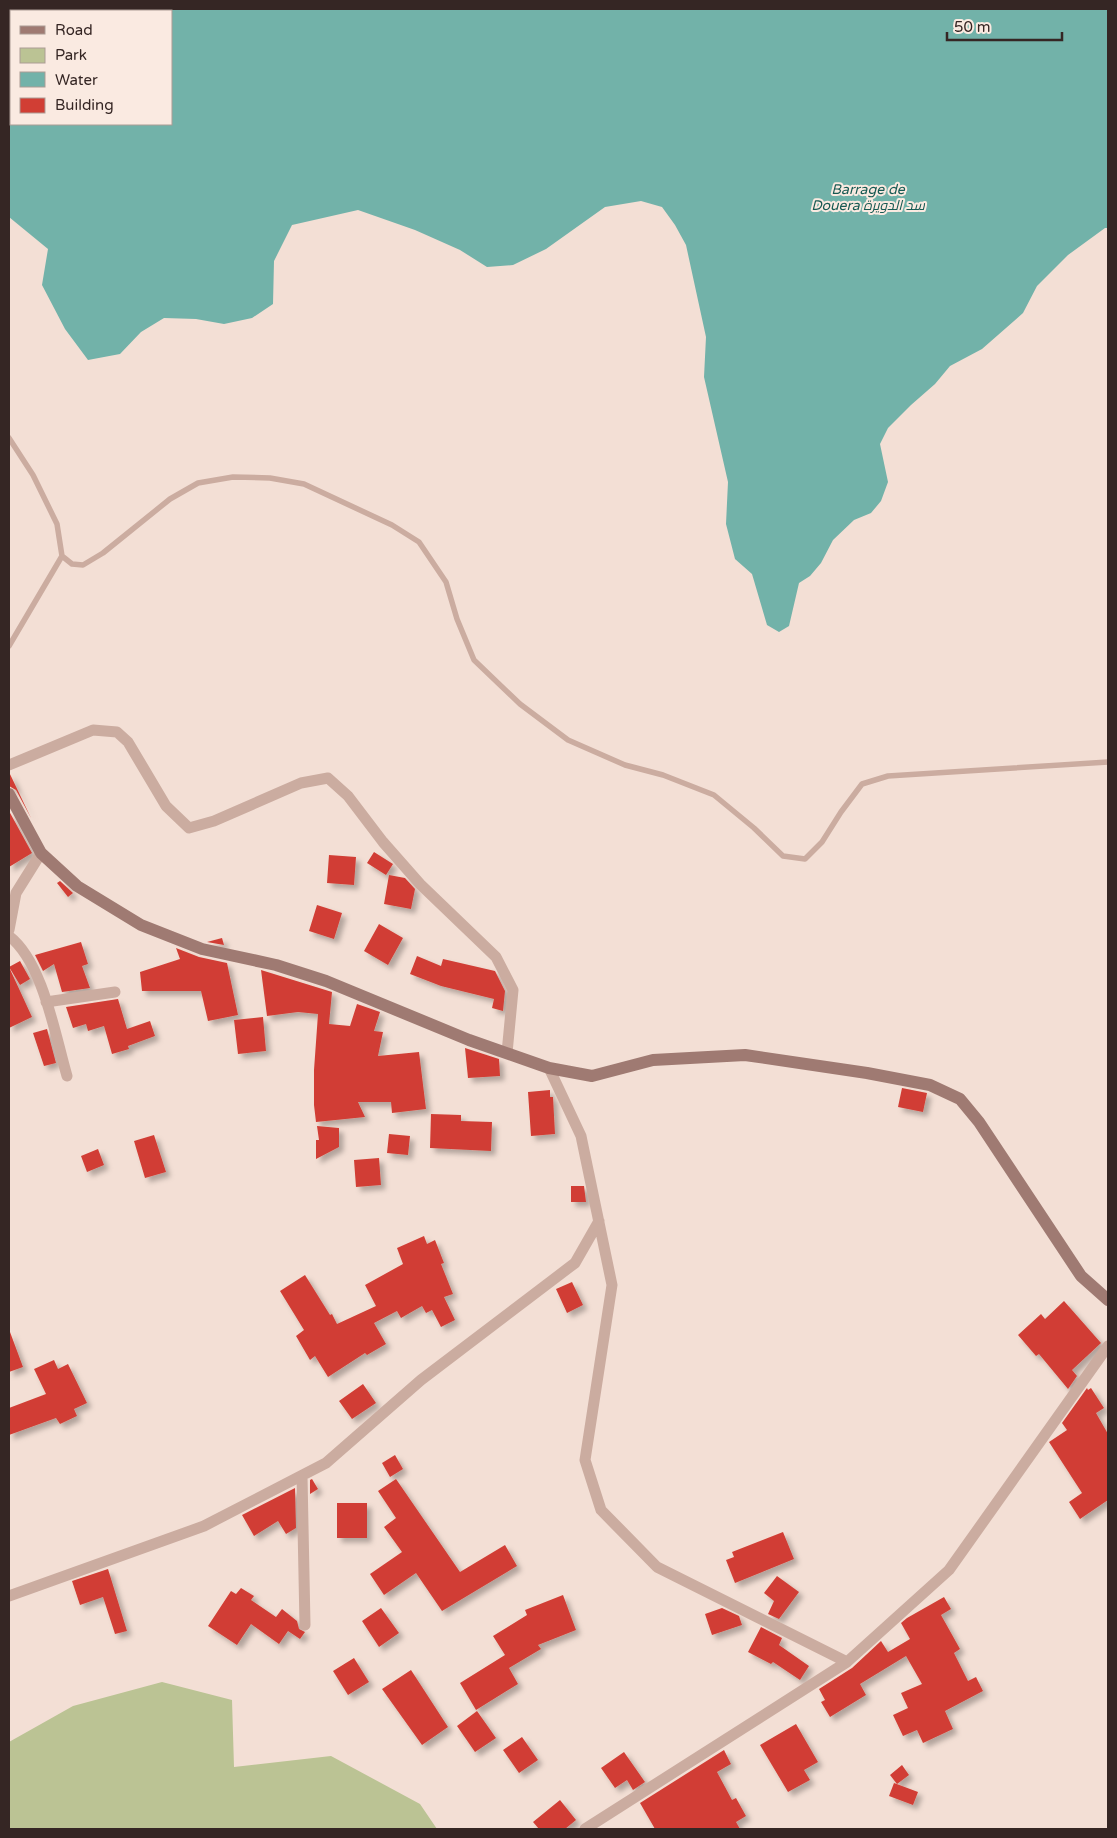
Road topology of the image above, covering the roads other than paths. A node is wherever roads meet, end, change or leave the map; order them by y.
1 (9, 438) edge
2 (62, 556) junction
3 (9, 646) edge
4 (1108, 762) edge
5 (9, 765) edge
6 (9, 794) edge
7 (41, 853) junction
8 (9, 930) edge
9 (9, 936) edge
10 (115, 992) dead end
11 (46, 1002) junction
12 (508, 1053) junction
13 (549, 1068) junction
14 (67, 1076) dead end
15 (599, 1221) junction
16 (1108, 1300) edge
17 (1108, 1346) edge
18 (302, 1476) junction
19 (9, 1596) edge
20 (305, 1625) dead end
21 (847, 1662) junction
22 (585, 1829) edge

1 - 2 lane
2 - 3 lane
2 - 4 lane
5 - 12 street
6 - 7 street
7 - 8 street
7 - 12 street
9 - 11 street
10 - 11 street
11 - 14 street
12 - 13 street
13 - 15 street
13 - 16 street
15 - 18 street
15 - 21 street
17 - 21 street
18 - 19 street
18 - 20 street
21 - 22 street

